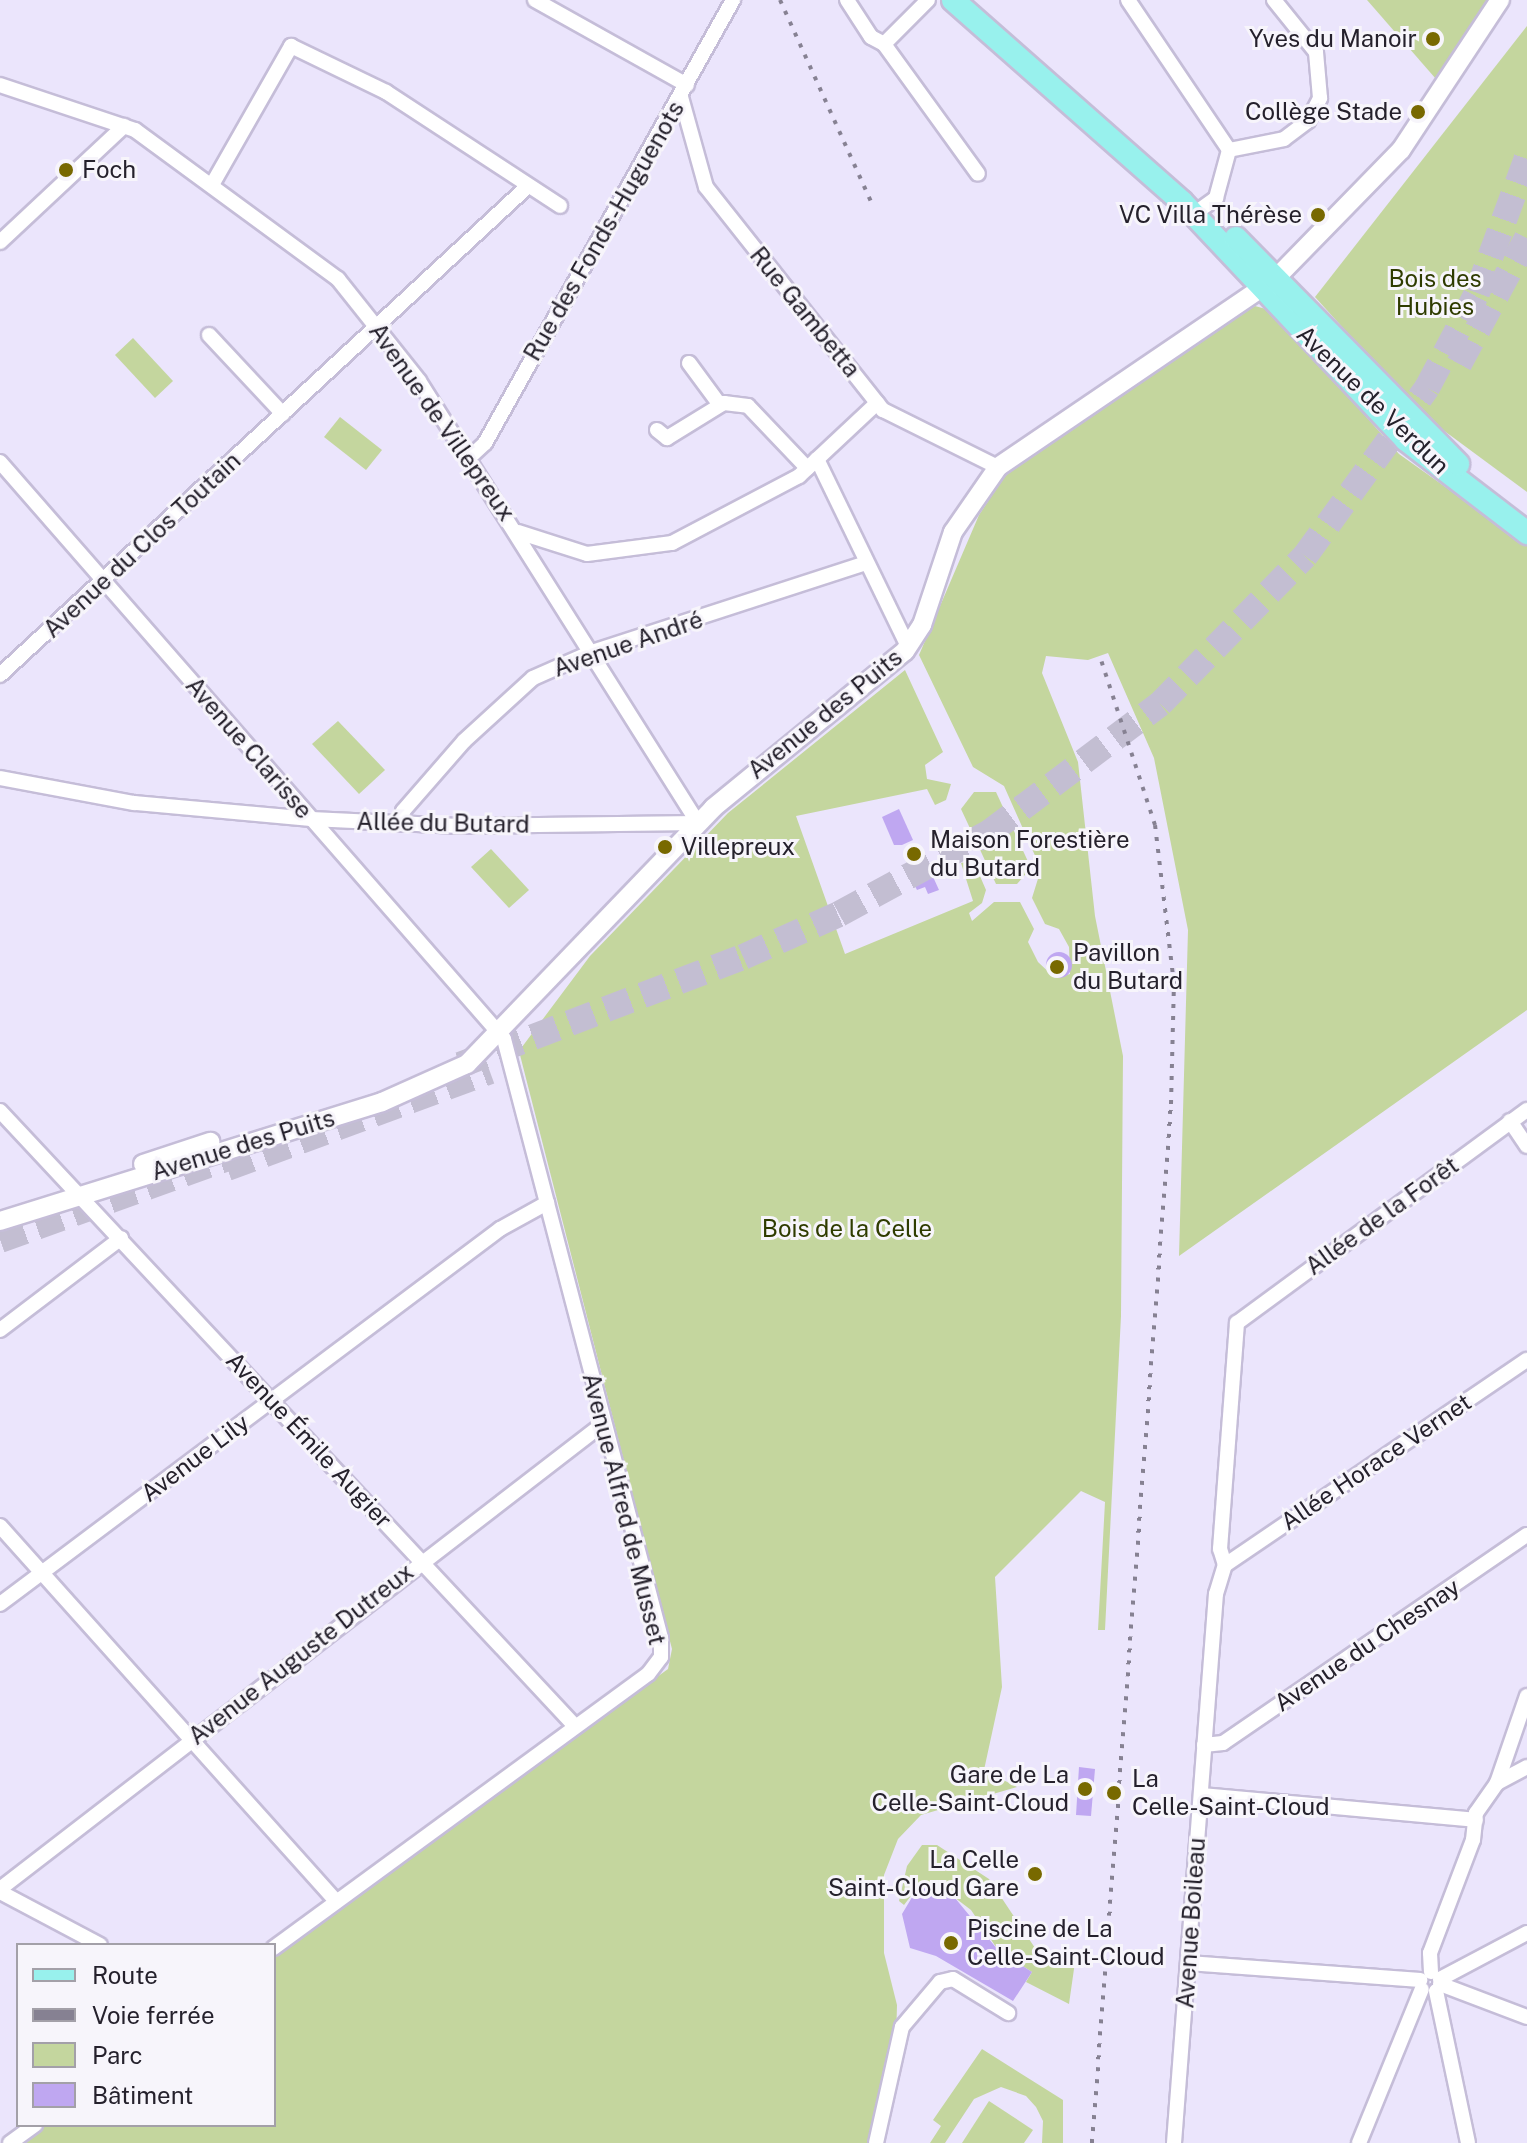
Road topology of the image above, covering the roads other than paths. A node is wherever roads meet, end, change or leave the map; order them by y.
1 (535, 0) edge
2 (733, 0) edge
3 (847, 0) edge
4 (928, 0) edge
5 (953, 0) edge
6 (1128, 0) edge
7 (1274, 0) edge
8 (1500, 0) edge
9 (884, 44) junction
10 (0, 85) edge
11 (684, 91) junction
12 (124, 126) junction
13 (1229, 150) junction
14 (978, 174) dead end
15 (213, 183) junction
16 (526, 188) junction
17 (560, 206) dead end
18 (1192, 206) junction
19 (0, 242) edge
20 (1270, 283) junction
21 (377, 326) junction
22 (209, 335) dead end
23 (689, 363) dead end
24 (877, 403) junction
25 (720, 405) junction
26 (283, 414) junction
27 (657, 430) dead end
28 (469, 458) junction
29 (0, 462) edge
30 (812, 464) junction
31 (998, 467) junction
32 (1527, 515) edge
33 (518, 532) junction
34 (1527, 533) edge
35 (866, 563) junction
36 (104, 581) junction
37 (908, 646) junction
38 (592, 652) junction
39 (0, 675) edge
40 (0, 778) edge
41 (311, 819) junction
42 (698, 823) junction
43 (401, 824) junction
44 (499, 1032) junction
45 (1527, 1110) edge
46 (0, 1111) edge
47 (1510, 1121) junction
48 (1527, 1146) edge
49 (80, 1192) junction
50 (547, 1203) junction
51 (0, 1211) edge
52 (0, 1221) edge
53 (121, 1238) junction
54 (1237, 1323) joint
55 (0, 1330) edge
56 (1527, 1360) edge
57 (272, 1401) junction
58 (604, 1423) junction
59 (0, 1526) edge
60 (1527, 1535) edge
61 (421, 1561) junction
62 (1225, 1565) junction
63 (42, 1573) junction
64 (0, 1604) edge
65 (1527, 1696) edge
66 (575, 1726) junction
67 (191, 1740) junction
68 (1204, 1745) junction
69 (1503, 1758) junction
70 (1527, 1766) edge
71 (1497, 1783) junction
72 (1203, 1795) junction
73 (1476, 1820) junction
74 (0, 1891) edge
75 (335, 1900) junction
76 (1527, 1933) edge
77 (96, 1943) edge
78 (276, 1946) edge
79 (1188, 1963) junction
80 (1431, 1982) junction
81 (1008, 2013) dead end
82 (1525, 2017) edge
83 (32, 2127) edge
84 (10, 2143) edge
85 (876, 2143) edge
86 (1174, 2143) edge
87 (1359, 2143) edge
88 (1468, 2143) edge

1 - 11 street
2 - 11 street, Rue des Fonds-Huguenots
3 - 9 street
4 - 9 street
5 - 18 main road
6 - 13 street
7 - 13 street
8 - 20 street, Avenue des Puits
9 - 14 street
10 - 12 street, Avenue de Villepreux
11 - 24 street, Rue Gambetta
11 - 28 street, Rue des Fonds-Huguenots
12 - 15 street, Avenue de Villepreux
12 - 19 street
13 - 18 street
15 - 16 street
15 - 21 street, Avenue de Villepreux
16 - 17 street
16 - 21 street, Avenue du Clos Toutain
18 - 20 main road
20 - 31 street, Avenue des Puits
20 - 32 main road, Avenue de Verdun
20 - 34 main road, Avenue de Verdun
21 - 26 street, Avenue du Clos Toutain
21 - 28 street, Avenue de Villepreux
22 - 26 street
23 - 25 street
24 - 30 street
24 - 31 street, Rue Gambetta
25 - 27 street
25 - 30 street
26 - 36 street, Avenue du Clos Toutain
28 - 33 street, Avenue de Villepreux
29 - 36 street, Avenue Clarisse
30 - 33 street
30 - 35 street
31 - 37 street, Avenue des Puits
33 - 38 street, Avenue de Villepreux
35 - 37 street
35 - 38 street, Avenue André
36 - 39 street, Avenue du Clos Toutain
36 - 41 street, Avenue Clarisse
37 - 42 street, Avenue des Puits
38 - 42 street, Avenue de Villepreux
38 - 43 street, Avenue André
40 - 41 street, Allée du Butard
41 - 43 street, Allée du Butard
41 - 44 street, Avenue Clarisse
42 - 43 street, Allée du Butard
42 - 44 street, Avenue des Puits
44 - 49 street, Avenue des Puits
44 - 50 street, Avenue Alfred de Musset
45 - 47 street, Allée de la Forêt
46 - 49 street, Avenue Émile Augier
47 - 48 street
47 - 54 street, Allée de la Forêt
49 - 51 street, Avenue des Puits
49 - 52 street, Avenue des Puits
49 - 53 street, Avenue Émile Augier
50 - 57 street, Avenue Lily
50 - 58 street, Avenue Alfred de Musset
53 - 55 street
53 - 57 street, Avenue Émile Augier
54 - 62 street, Avenue Boileau
56 - 62 street, Allée Horace Vernet
57 - 61 street, Avenue Émile Augier
57 - 63 street, Avenue Lily
58 - 61 street, Avenue Auguste Dutreux
58 - 66 street, Avenue Alfred de Musset
59 - 63 street
60 - 68 street, Avenue du Chesnay
61 - 66 street, Avenue Émile Augier
61 - 67 street, Avenue Auguste Dutreux
62 - 68 street, Avenue Boileau
63 - 64 street, Avenue Lily
63 - 67 street
65 - 69 street
66 - 75 street, Avenue Alfred de Musset
67 - 74 street, Avenue Auguste Dutreux
67 - 75 street
68 - 72 street, Avenue Boileau
69 - 70 street
69 - 71 street
70 - 71 street
71 - 73 street
72 - 73 street
72 - 79 street, Avenue Boileau
73 - 80 street
74 - 77 street
75 - 78 street, Avenue Alfred de Musset
76 - 80 street
79 - 80 street
79 - 86 street, Avenue Boileau
80 - 82 street
80 - 87 street
80 - 88 street
81 - 85 street
83 - 84 street

